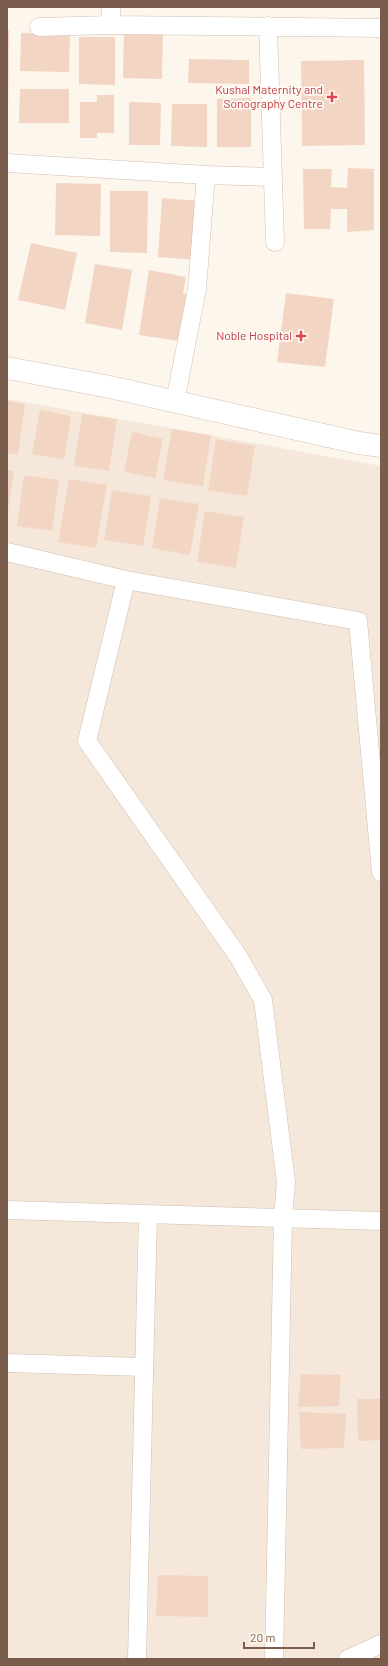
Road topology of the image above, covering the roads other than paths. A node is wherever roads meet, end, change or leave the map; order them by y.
1 (111, 7) edge
2 (111, 25) junction
3 (268, 26) junction
4 (39, 27) dead end
5 (381, 28) edge
6 (7, 163) edge
7 (206, 175) junction
8 (272, 177) junction
9 (275, 242) dead end
10 (7, 368) edge
11 (175, 402) junction
12 (381, 446) edge
13 (7, 552) edge
14 (126, 580) junction
15 (381, 872) edge
16 (7, 1210) edge
17 (148, 1214) junction
18 (283, 1218) junction
19 (381, 1221) edge
20 (7, 1363) edge
21 (144, 1367) junction
22 (381, 1644) edge
23 (137, 1659) edge
24 (274, 1659) edge
25 (348, 1659) edge

1 - 2 street
2 - 3 street
2 - 4 street
3 - 5 street
3 - 8 street
6 - 7 street
7 - 8 street
7 - 11 street
8 - 9 street
10 - 11 street
11 - 12 street
13 - 14 street
14 - 15 street
14 - 18 street
16 - 17 street
17 - 18 street
17 - 21 street
18 - 19 street
18 - 24 street
20 - 21 street
21 - 23 street
22 - 25 street

